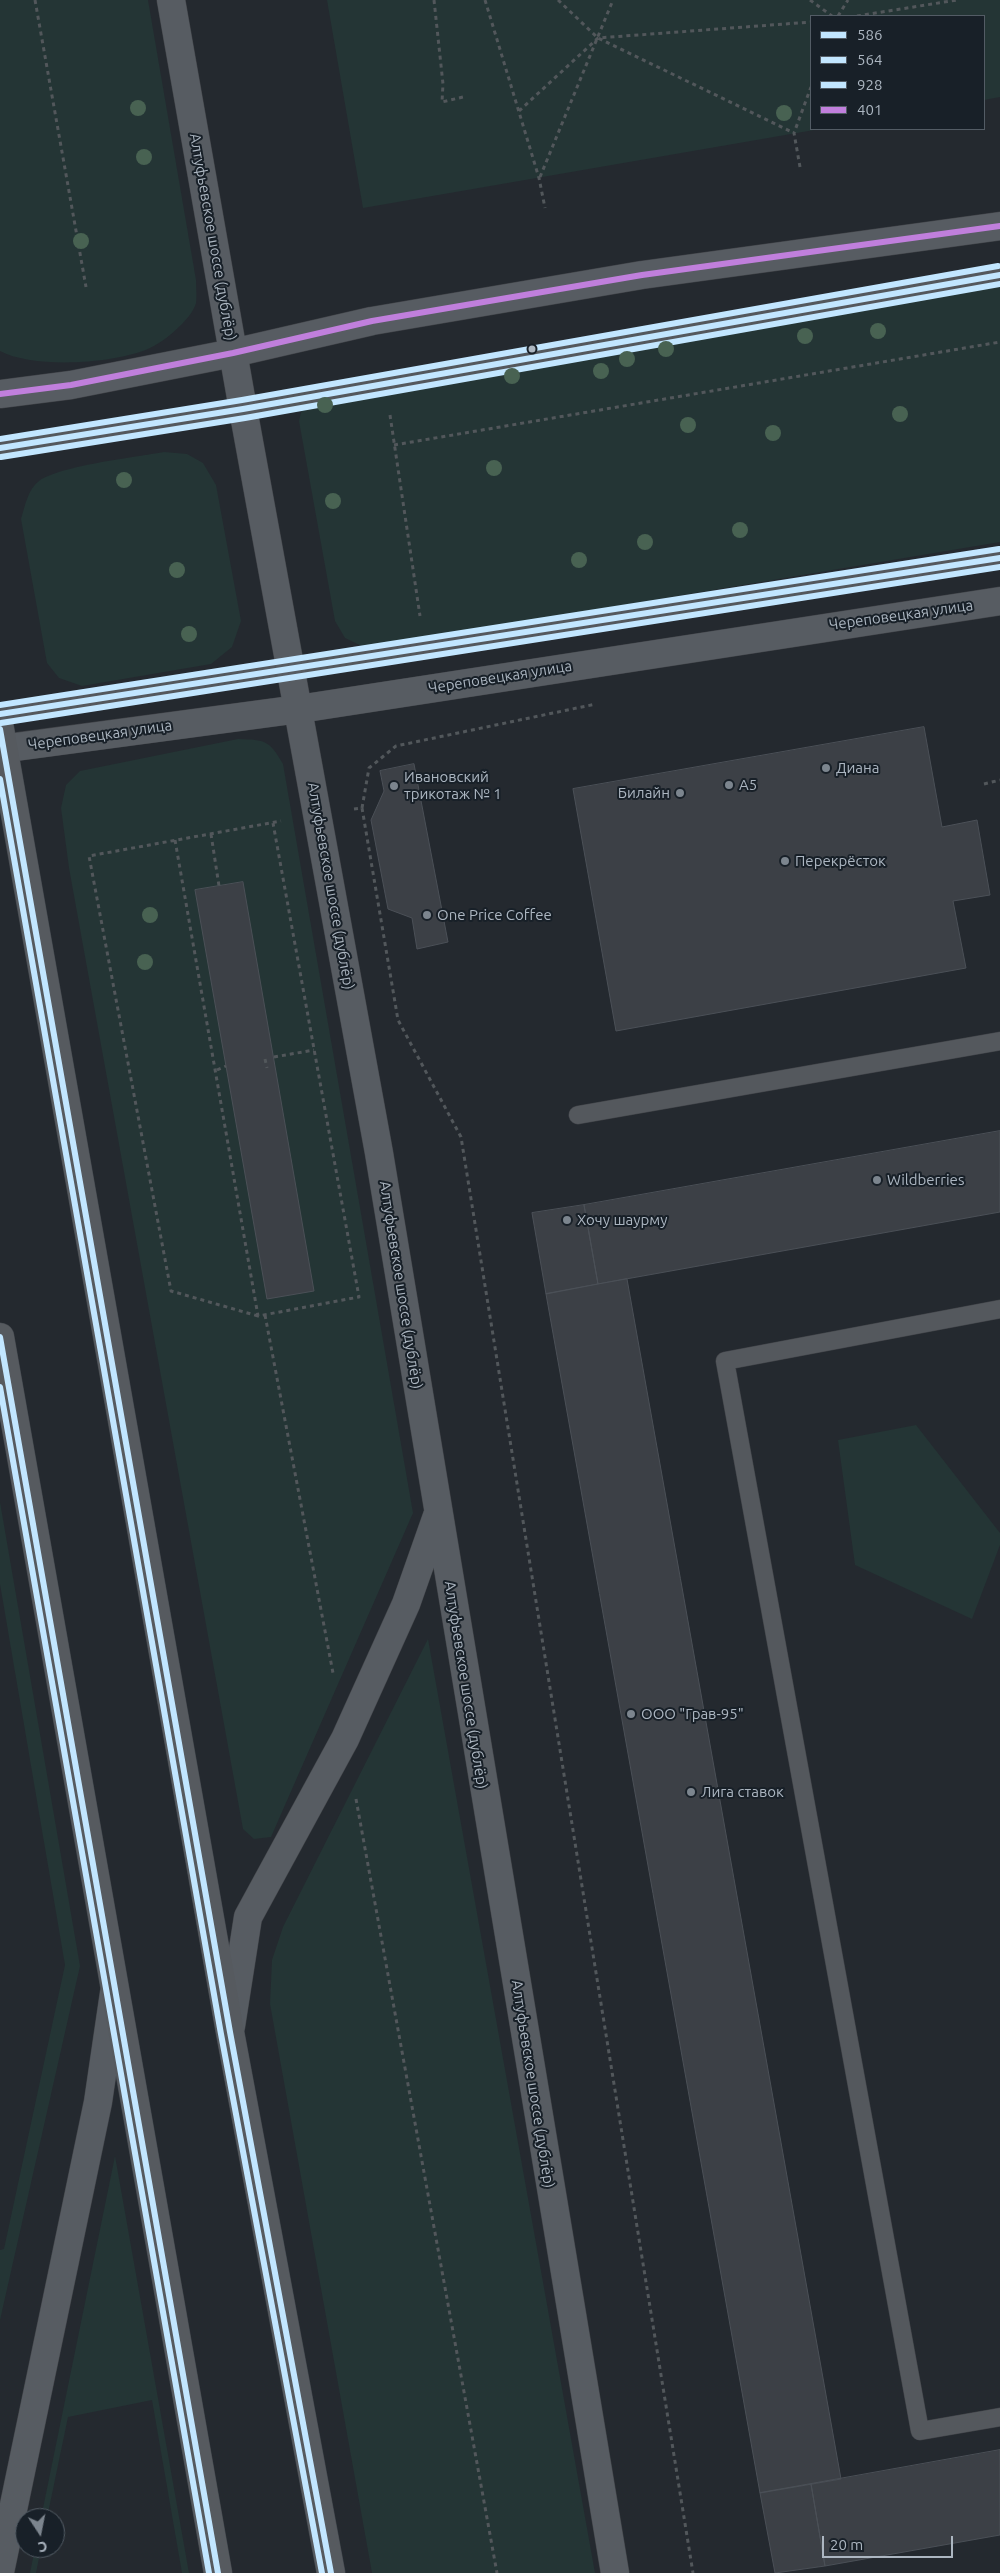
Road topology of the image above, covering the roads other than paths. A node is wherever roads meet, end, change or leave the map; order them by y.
1 (171, 0) edge
2 (998, 228) edge
3 (1000, 275) edge
4 (233, 353) junction
5 (0, 394) edge
6 (243, 409) junction
7 (0, 448) edge
8 (1000, 558) edge
9 (1000, 601) edge
10 (292, 668) junction
11 (299, 709) junction
12 (0, 714) edge
13 (1, 742) edge
14 (1000, 1041) edge
15 (578, 1115) dead end
16 (1000, 1309) edge
17 (0, 1337) edge
18 (438, 1514) junction
19 (114, 1991) junction
20 (230, 2032) junction
21 (1000, 2417) edge
22 (0, 2572) edge
23 (218, 2573) edge
24 (331, 2573) edge
25 (615, 2573) edge

1 - 4 main road, Алтуфьевское шоссе (дублёр)
2 - 4 main road
3 - 6 lane
4 - 5 main road
4 - 6 main road, Алтуфьевское шоссе (дублёр)
6 - 7 lane
6 - 10 main road, Алтуфьевское шоссе (дублёр)
8 - 10 lane
9 - 11 main road, Череповецкая улица
10 - 11 main road, Алтуфьевское шоссе (дублёр)
10 - 12 lane
11 - 13 main road, Череповецкая улица
11 - 18 main road, Алтуфьевское шоссе (дублёр)
13 - 20 main road
14 - 15 lane
16 - 21 lane
17 - 19 main road
18 - 20 main road
18 - 25 main road, Алтуфьевское шоссе (дублёр)
19 - 22 main road
19 - 23 main road
20 - 24 main road

